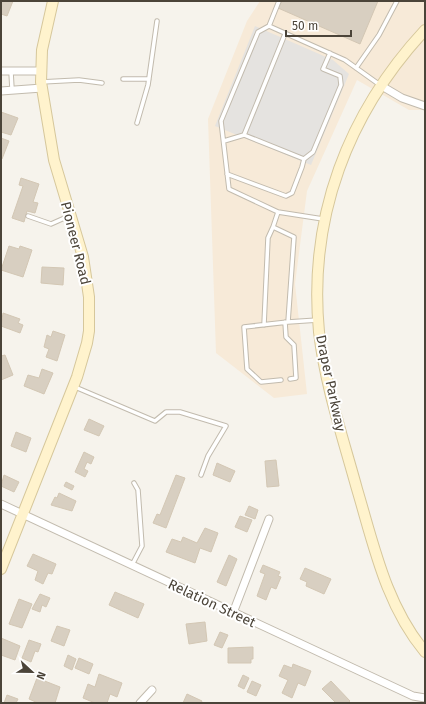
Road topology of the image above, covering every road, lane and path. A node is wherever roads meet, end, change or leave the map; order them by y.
1 (53, 1) edge
2 (279, 1) edge
3 (397, 1) edge
4 (157, 21) dead end
5 (269, 26) junction
6 (425, 30) edge
7 (285, 34) junction
8 (330, 53) junction
9 (356, 68) junction
10 (1, 71) edge
11 (42, 71) junction
12 (11, 72) junction
13 (123, 79) dead end
14 (149, 79) junction
15 (102, 83) dead end
16 (42, 85) junction
17 (380, 85) junction
18 (12, 89) junction
19 (1, 90) edge
20 (425, 106) edge
21 (137, 123) dead end
22 (244, 135) junction
23 (224, 141) junction
24 (304, 159) junction
25 (227, 174) junction
26 (278, 212) junction
27 (28, 216) dead end
28 (70, 216) junction
29 (324, 219) junction
30 (273, 227) junction
31 (319, 320) junction
32 (286, 322) junction
33 (264, 325) junction
34 (290, 379) dead end
35 (281, 380) dead end
36 (74, 387) junction
37 (201, 475) dead end
38 (134, 483) dead end
39 (1, 504) edge
40 (23, 515) junction
41 (269, 519) dead end
42 (131, 566) junction
43 (1, 569) edge
44 (232, 612) junction
45 (425, 652) edge
46 (152, 690) dead end
47 (425, 698) edge
48 (140, 703) edge

1 - 11 main road, Pioneer Road
2 - 5 lane
3 - 9 lane
4 - 14 lane
5 - 7 lane
5 - 23 lane
6 - 17 main road, Draper Parkway
7 - 8 lane
7 - 22 lane
8 - 9 lane
8 - 24 lane
9 - 17 lane
10 - 12 street
11 - 12 street
11 - 16 main road, Pioneer Road
12 - 18 lane
13 - 14 lane
14 - 21 lane
15 - 16 lane
16 - 18 street
16 - 28 main road, Pioneer Road
17 - 20 street
17 - 29 main road, Draper Parkway
18 - 19 street
22 - 23 lane
22 - 24 lane
23 - 25 lane
24 - 25 lane
25 - 26 lane
26 - 29 lane
26 - 30 lane
27 - 28 lane
28 - 36 main road, Pioneer Road
29 - 31 main road, Draper Parkway
30 - 32 lane
30 - 33 lane
31 - 32 lane
31 - 45 main road, Draper Parkway
32 - 33 lane
32 - 34 lane
33 - 35 lane
36 - 37 lane
36 - 40 main road, Pioneer Road
38 - 42 lane
39 - 40 street, Relation Street
40 - 42 street, Relation Street
40 - 43 main road, Pioneer Road
41 - 44 street
42 - 44 street, Relation Street
44 - 47 street, Relation Street
46 - 48 street

